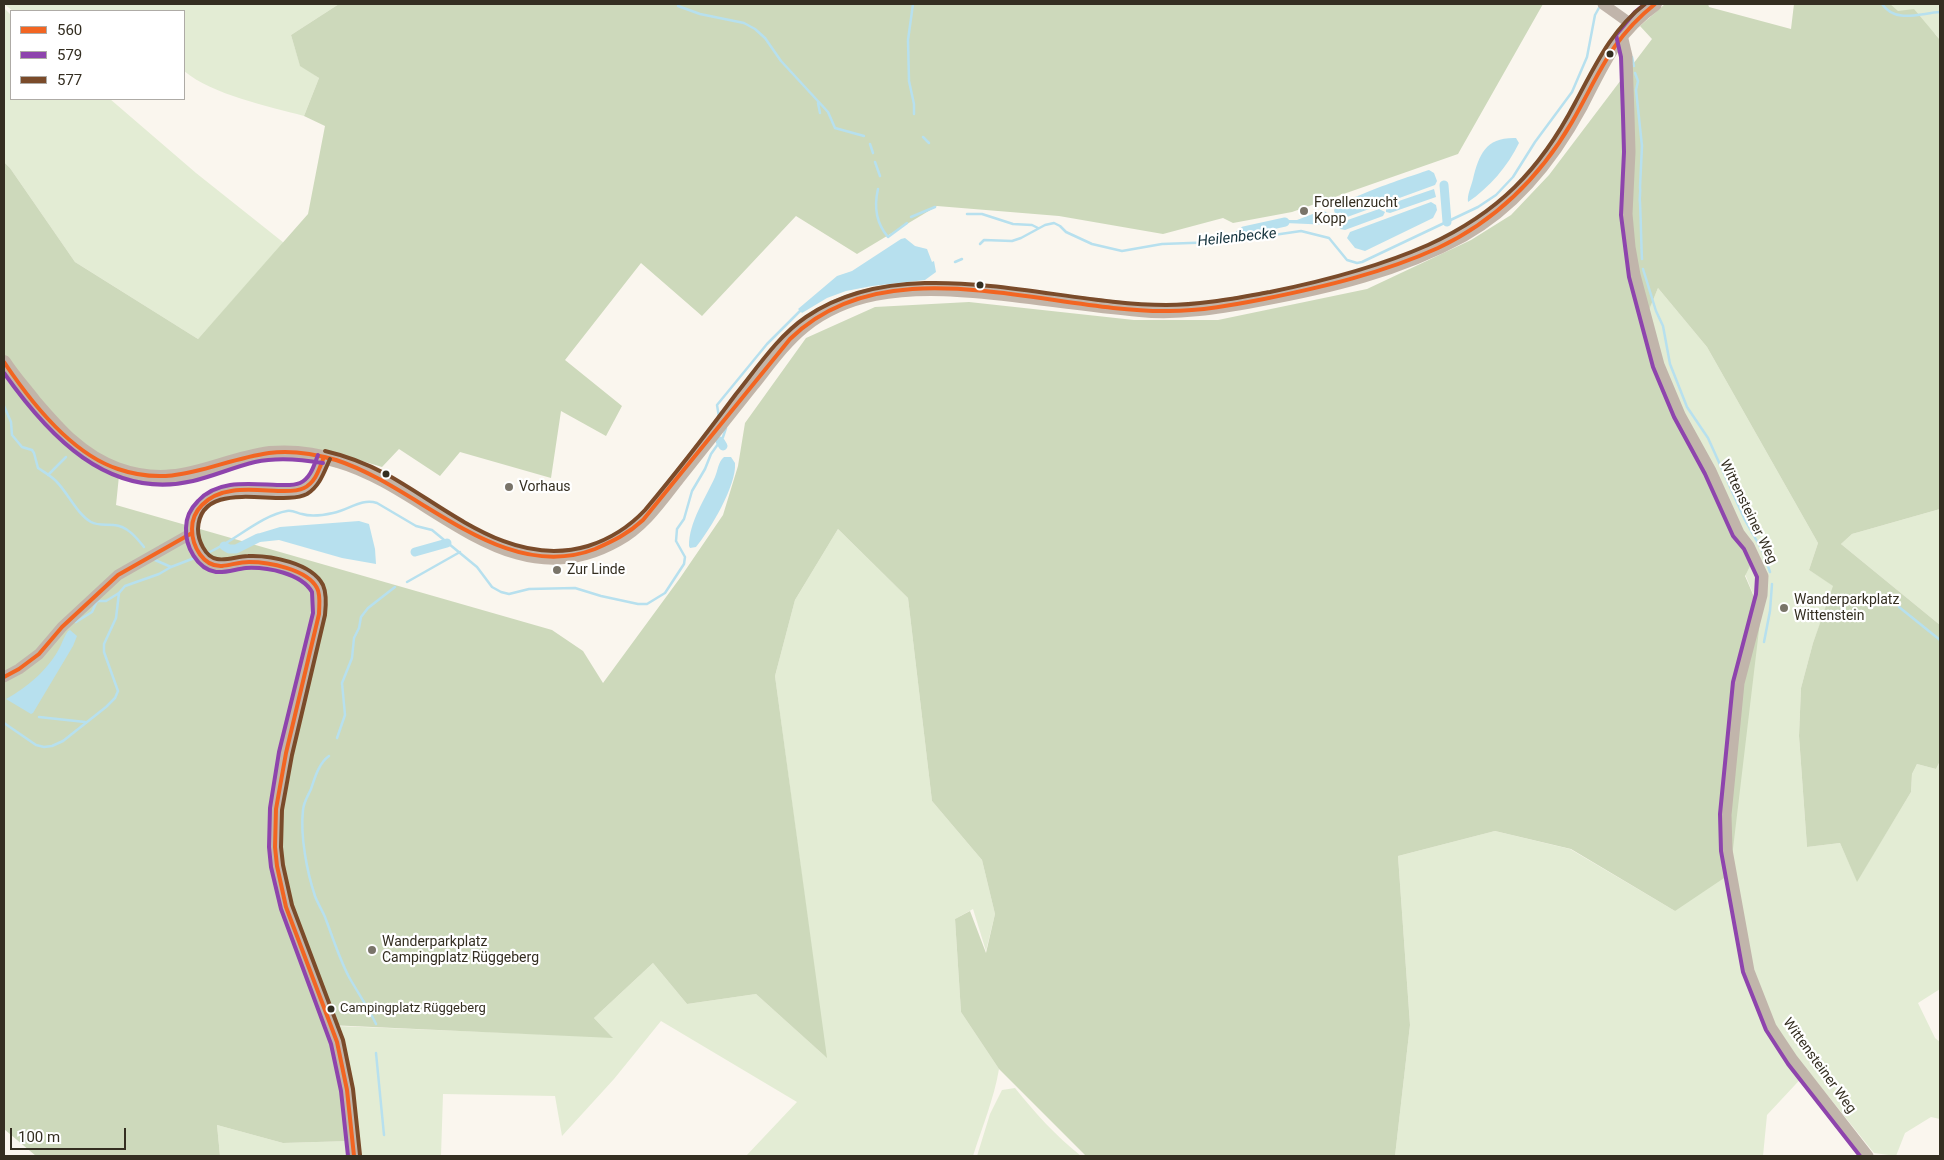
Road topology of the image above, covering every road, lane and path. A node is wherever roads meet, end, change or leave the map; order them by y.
1 (1655, 4) edge
2 (1606, 5) edge
3 (1631, 24) junction
4 (1622, 35) junction
5 (4, 362) edge
6 (324, 457) junction
7 (192, 533) junction
8 (4, 677) edge
9 (354, 1156) edge
10 (1868, 1156) edge

1 - 3 main road
2 - 3 street
3 - 4 main road
4 - 6 main road
4 - 10 street, Wittensteiner Weg
5 - 6 main road
6 - 7 street
7 - 8 street
7 - 9 street

